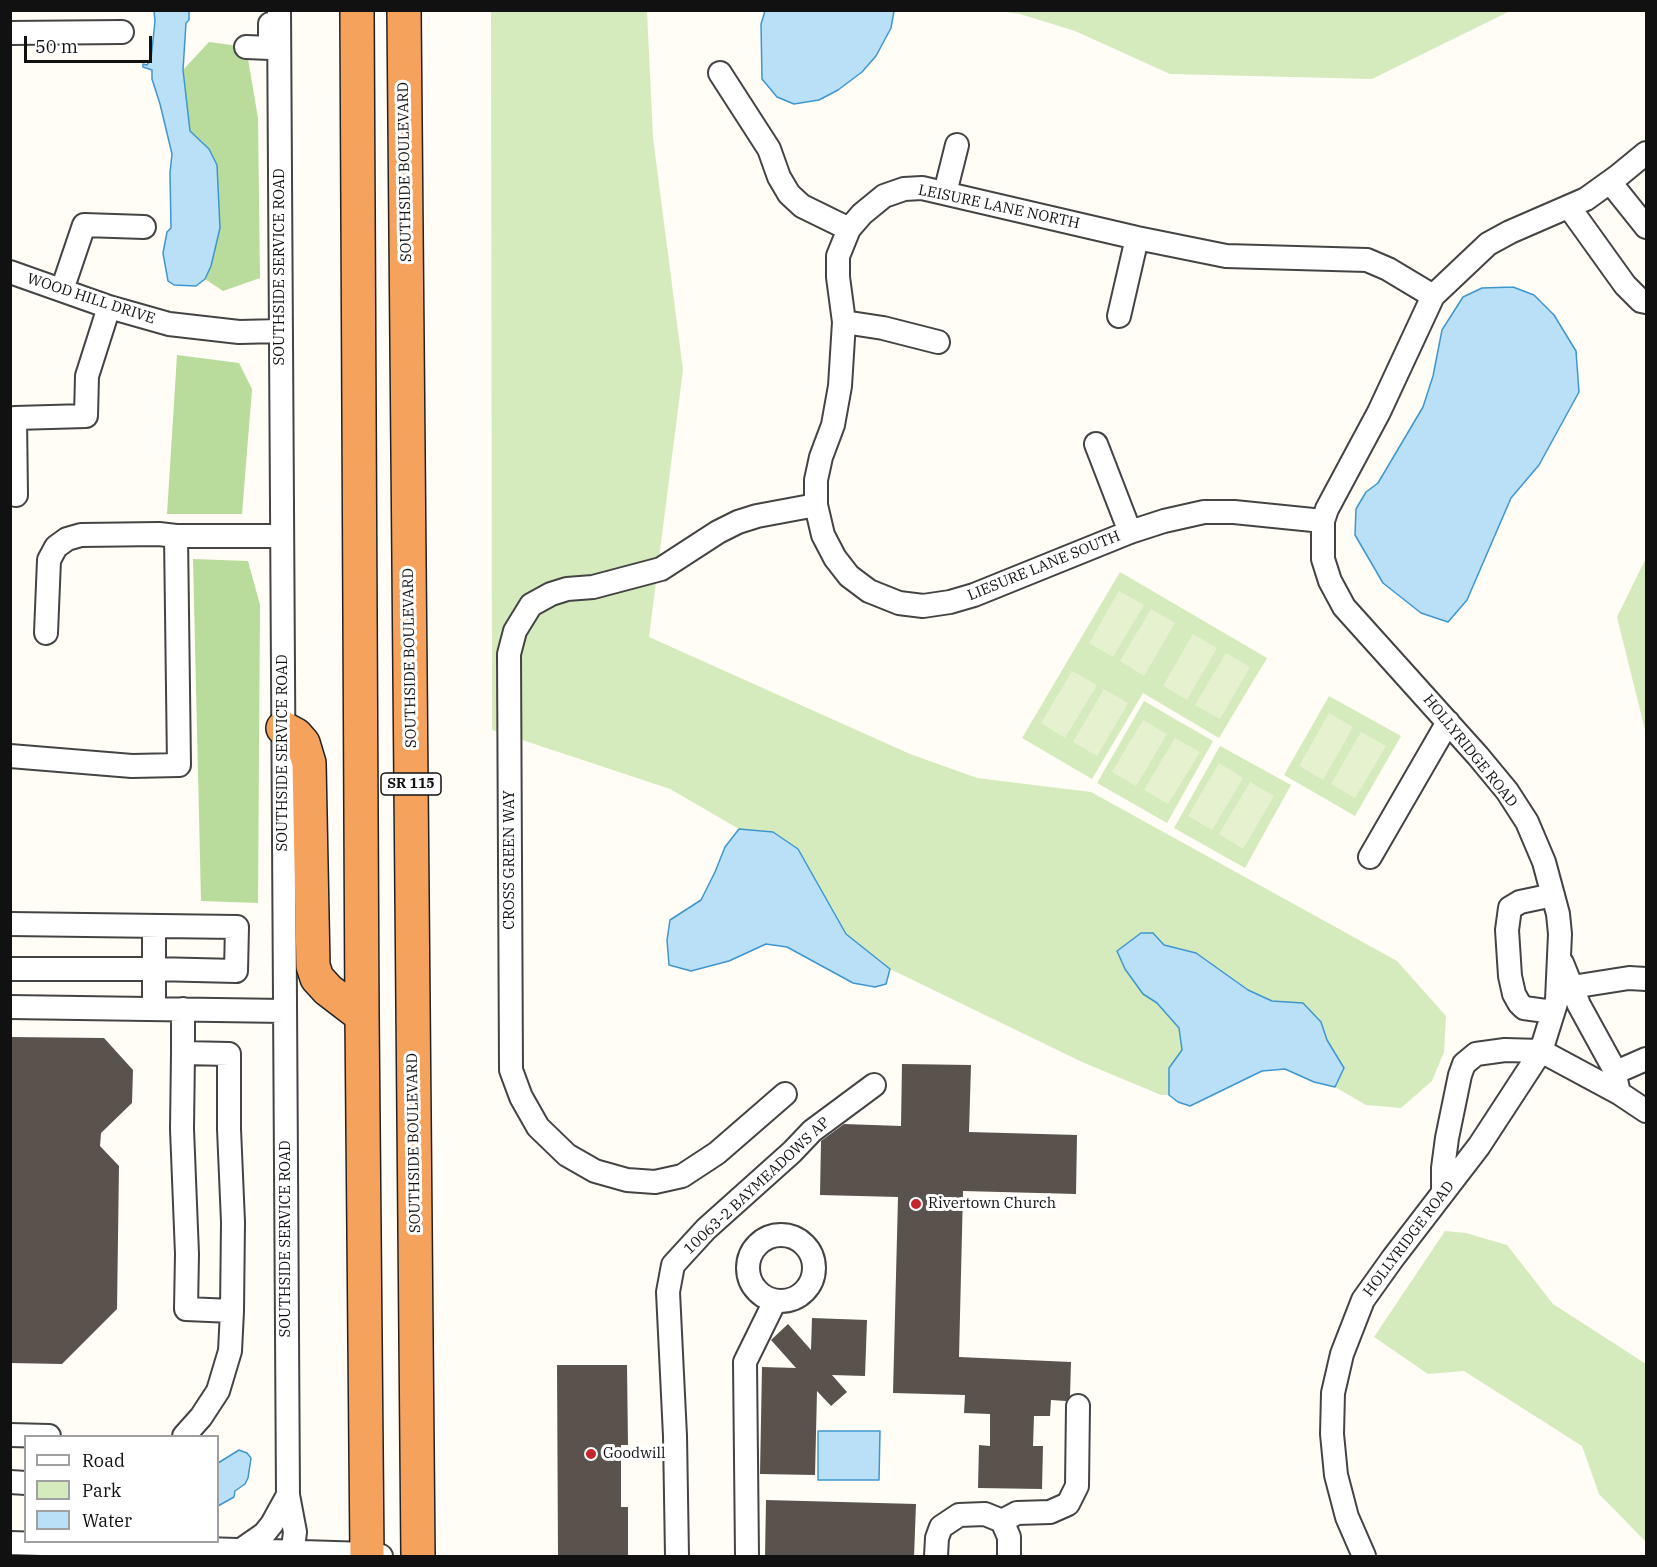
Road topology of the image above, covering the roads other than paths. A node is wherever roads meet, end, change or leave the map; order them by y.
1 (270, 10) edge
2 (279, 10) edge
3 (357, 10) edge
4 (404, 10) edge
5 (122, 32) dead end
6 (10, 33) edge
7 (246, 47) dead end
8 (720, 73) dead end
9 (957, 145) dead end
10 (1647, 153) edge
11 (1610, 182) junction
12 (945, 193) junction
13 (1569, 207) junction
14 (144, 227) dead end
15 (1647, 227) edge
16 (849, 229) junction
17 (1137, 238) junction
18 (10, 272) edge
19 (62, 290) junction
20 (1433, 296) junction
21 (1647, 302) edge
22 (109, 307) junction
23 (1119, 316) dead end
24 (844, 322) junction
25 (280, 331) junction
26 (938, 342) dead end
27 (1096, 444) dead end
28 (16, 495) dead end
29 (816, 505) junction
30 (1323, 521) junction
31 (1130, 532) junction
32 (176, 536) junction
33 (281, 536) junction
34 (45, 633) dead end
35 (1448, 722) junction
36 (283, 728) junction
37 (10, 756) edge
38 (1370, 857) dead end
39 (1553, 895) junction
40 (10, 924) edge
41 (154, 926) junction
42 (1560, 959) junction
43 (10, 969) edge
44 (154, 969) junction
45 (1647, 980) edge
46 (1572, 987) junction
47 (10, 1007) edge
48 (154, 1009) junction
49 (183, 1010) junction
50 (285, 1011) junction
51 (1553, 1012) junction
52 (362, 1016) junction
53 (1541, 1051) junction
54 (183, 1053) junction
55 (1647, 1059) edge
56 (1617, 1083) junction
57 (874, 1085) dead end
58 (785, 1094) dead end
59 (1647, 1111) edge
60 (1443, 1192) junction
61 (775, 1301) dead end
62 (232, 1311) junction
63 (1078, 1406) dead end
64 (186, 1435) edge
65 (288, 1495) junction
66 (1002, 1521) junction
67 (10, 1543) edge
68 (241, 1550) junction
69 (292, 1554) edge
70 (371, 1556) edge
71 (418, 1557) edge
72 (677, 1557) edge
73 (747, 1557) edge
74 (936, 1557) edge
75 (1009, 1557) edge
76 (1364, 1557) edge

1 - 7 street
2 - 25 street, SOUTHSIDE SERVICE ROAD
3 - 52 highway, SR 115
4 - 71 highway, SOUTHSIDE BOULEVARD / SR 115
5 - 6 street
8 - 16 street
9 - 12 street
10 - 11 street, HOLLYRIDGE ROAD
11 - 13 street, HOLLYRIDGE ROAD
11 - 15 street
12 - 16 street, LEISURE LANE NORTH
12 - 17 street, LEISURE LANE NORTH
13 - 20 street, HOLLYRIDGE ROAD
13 - 21 street
14 - 19 street
16 - 24 street, LEISURE LANE NORTH
17 - 20 street, LEISURE LANE NORTH
17 - 23 street
18 - 19 street, WOOD HILL DRIVE
19 - 22 street, WOOD HILL DRIVE
20 - 30 street, HOLLYRIDGE ROAD
22 - 25 street, WOOD HILL DRIVE
22 - 28 street
24 - 26 street
24 - 29 street, LEISURE LANE NORTH
25 - 33 street, SOUTHSIDE SERVICE ROAD
27 - 31 street
29 - 31 street, LIESURE LANE SOUTH
29 - 58 street, CROSS GREEN WAY
30 - 31 street, LIESURE LANE SOUTH
30 - 35 street, HOLLYRIDGE ROAD
32 - 33 street
32 - 34 street
32 - 37 street
33 - 36 street, SOUTHSIDE SERVICE ROAD
35 - 38 street
35 - 39 street, HOLLYRIDGE ROAD
36 - 50 street, SOUTHSIDE SERVICE ROAD
36 - 52 highway
39 - 42 street, HOLLYRIDGE ROAD
39 - 51 street
40 - 41 street
41 - 44 street
41 - 44 street
42 - 46 street
42 - 51 street, HOLLYRIDGE ROAD
43 - 44 street
44 - 48 street
45 - 46 street
46 - 56 street
47 - 48 street
48 - 49 street
49 - 50 street
49 - 54 street
50 - 65 street, SOUTHSIDE SERVICE ROAD
51 - 53 street, HOLLYRIDGE ROAD
52 - 70 highway, SR 115
53 - 56 street
53 - 60 street, HOLLYRIDGE ROAD
53 - 60 street
54 - 62 street
54 - 62 street
55 - 56 street
56 - 59 street
57 - 72 street, 10063-2 BAYMEADOWS AP
60 - 76 street, HOLLYRIDGE ROAD
61 - 73 street
62 - 64 street
63 - 66 street
65 - 68 street, SOUTHSIDE SERVICE ROAD
65 - 69 street, SOUTHSIDE SERVICE ROAD
66 - 74 street
66 - 75 street
67 - 68 street
68 - 69 street
69 - 70 street

